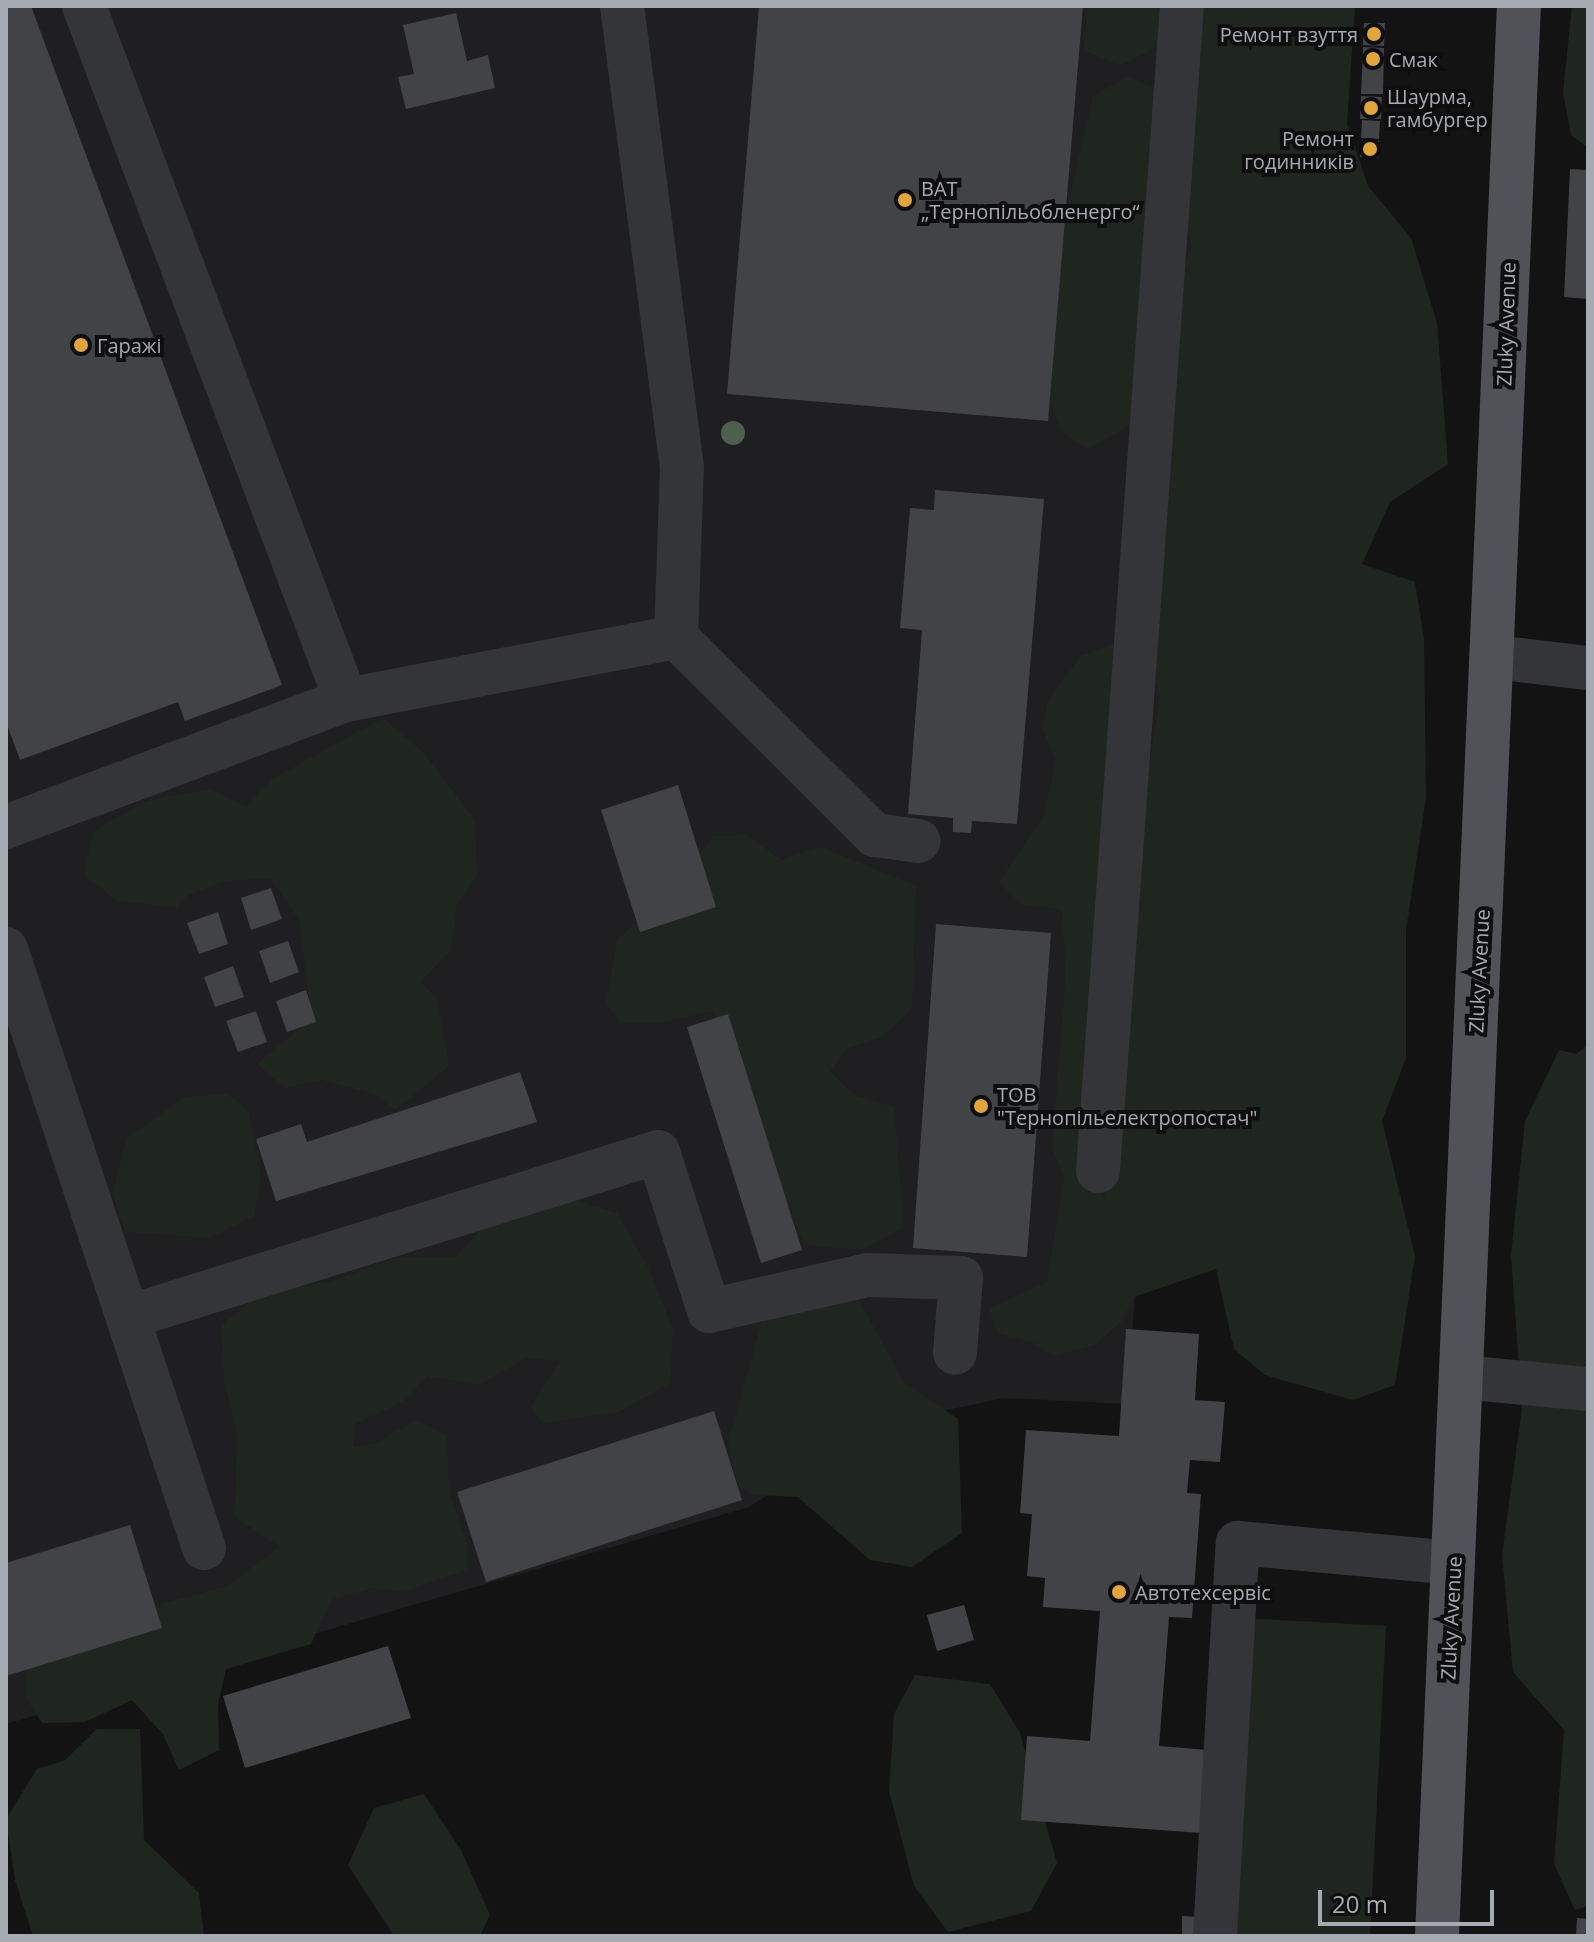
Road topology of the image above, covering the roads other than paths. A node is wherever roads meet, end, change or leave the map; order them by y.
1 (84, 6) edge
2 (622, 6) edge
3 (1182, 6) edge
4 (1519, 6) edge
5 (676, 637) junction
6 (1494, 657) junction
7 (1588, 668) edge
8 (346, 700) junction
9 (6, 827) edge
10 (919, 841) dead end
11 (6, 949) edge
12 (1098, 1171) dead end
13 (128, 1317) junction
14 (955, 1353) dead end
15 (1461, 1377) junction
16 (1588, 1389) edge
17 (204, 1548) dead end
18 (1453, 1563) junction
19 (1215, 1936) edge
20 (1437, 1936) edge

1 - 8 lane
2 - 5 lane
3 - 12 lane
4 - 6 main road, Zluky Avenue
5 - 8 lane
5 - 10 lane
6 - 7 lane
6 - 15 main road, Zluky Avenue
8 - 9 lane
11 - 13 lane
13 - 14 lane
13 - 17 lane
15 - 16 lane
15 - 18 main road, Zluky Avenue
18 - 19 lane
18 - 20 main road, Zluky Avenue

